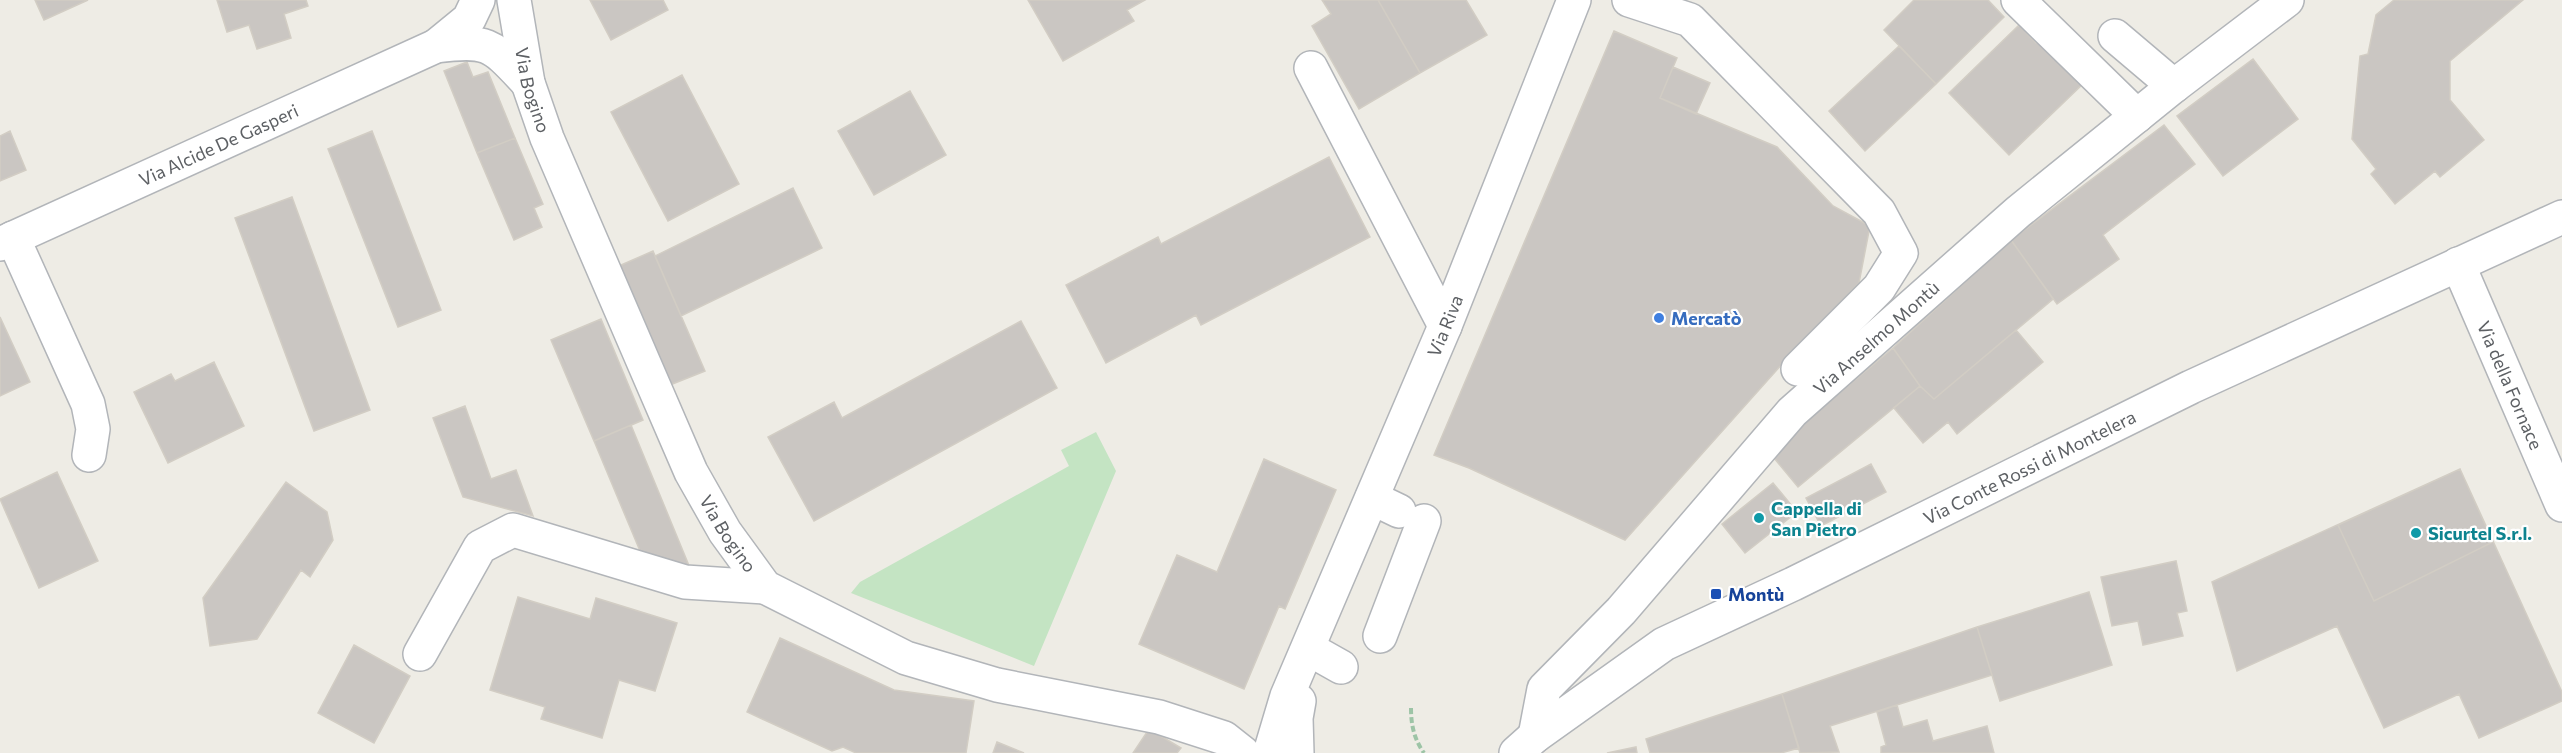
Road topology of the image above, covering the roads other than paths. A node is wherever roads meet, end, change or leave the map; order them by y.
1 (478, 0) edge
2 (513, 0) edge
3 (1629, 0) edge
4 (2018, 0) edge
5 (2287, 0) edge
6 (1570, 2) edge
7 (2115, 36) dead end
8 (436, 46) junction
9 (1311, 68) dead end
10 (528, 83) junction
11 (2174, 86) junction
12 (2137, 116) junction
13 (2562, 217) edge
14 (7, 241) edge
15 (2458, 264) junction
16 (1444, 326) junction
17 (1799, 374) junction
18 (89, 455) dead end
19 (2562, 505) edge
20 (1398, 510) junction
21 (765, 587) junction
22 (1380, 636) dead end
23 (1309, 649) junction
24 (420, 654) dead end
25 (1341, 667) dead end
26 (1526, 745) edge
27 (1291, 752) edge
28 (1243, 753) edge

1 - 8 street, Via Alcide De Gasperi
2 - 10 street, Via Bogino
3 - 17 street
4 - 12 street
5 - 11 street, Via Anselmo Montù
6 - 16 street, Via Riva
7 - 11 street
8 - 10 street, Via Alcide De Gasperi
8 - 14 street, Via Alcide De Gasperi
9 - 16 street
10 - 21 street, Via Bogino
11 - 12 street, Via Anselmo Montù
12 - 17 street, Via Anselmo Montù
13 - 15 street, Via Conte Rossi di Montelera
14 - 18 street
15 - 19 street, Via della Fornace
15 - 26 street, Via Conte Rossi di Montelera
16 - 20 street, Via Riva
17 - 26 street, Via Anselmo Montù
20 - 22 street
20 - 23 street, Via Riva
21 - 24 street
21 - 28 street, Via Bogino
23 - 25 street
23 - 27 street, Via Riva

